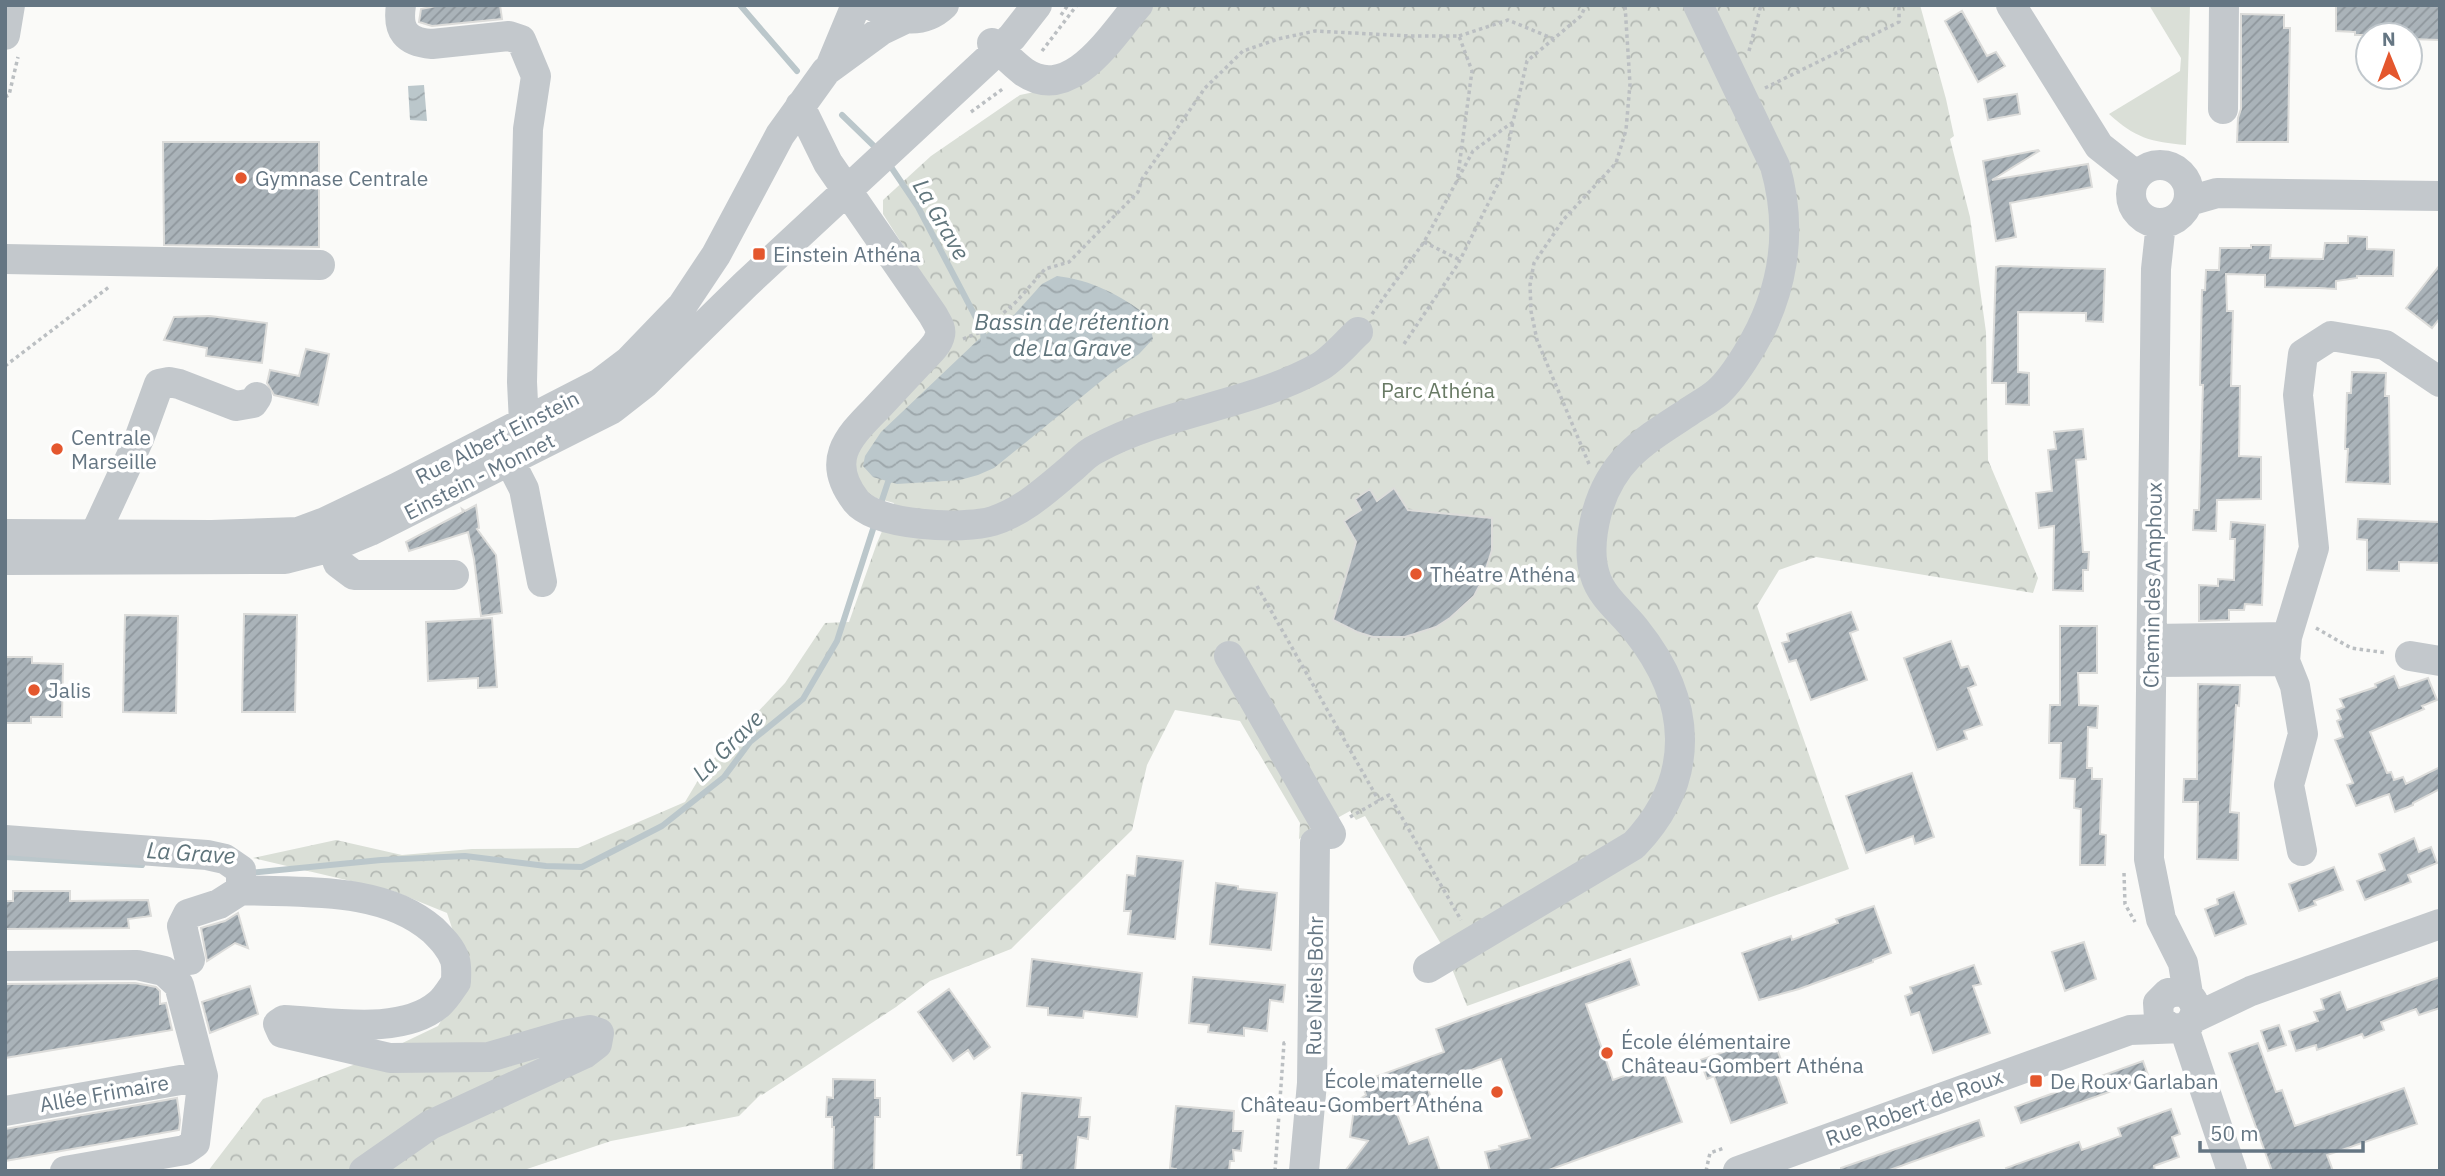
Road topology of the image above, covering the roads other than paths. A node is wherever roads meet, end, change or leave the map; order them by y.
1 (10, 5) edge
2 (401, 5) edge
3 (856, 5) edge
4 (871, 5) edge
5 (944, 5) edge
6 (1037, 5) edge
7 (1138, 5) edge
8 (1698, 5) edge
9 (2011, 5) edge
10 (2224, 5) edge
11 (905, 19) junction
12 (5, 35) edge
13 (995, 46) junction
14 (831, 65) junction
15 (800, 106) junction
16 (2223, 109) dead end
17 (2137, 176) junction
18 (854, 183) junction
19 (2440, 196) edge
20 (2189, 201) junction
21 (2161, 223) junction
22 (5, 260) edge
23 (320, 265) dead end
24 (1358, 332) road end
25 (2440, 382) edge
26 (257, 397) dead end
27 (524, 423) junction
28 (503, 449) junction
29 (5, 534) edge
30 (95, 534) junction
31 (329, 535) junction
32 (5, 560) edge
33 (454, 575) dead end
34 (542, 582) dead end
35 (2288, 638) junction
36 (2152, 651) junction
37 (1229, 656) dead end
38 (2410, 656) road end
39 (2440, 661) edge
40 (5, 840) edge
41 (2302, 851) dead end
42 (241, 879) junction
43 (2440, 924) edge
44 (190, 960) dead end
45 (5, 966) edge
46 (1428, 968) dead end
47 (2179, 1010) junction
48 (203, 1076) junction
49 (5, 1111) edge
50 (65, 1171) edge
51 (364, 1171) edge
52 (1304, 1171) edge
53 (1738, 1171) edge
54 (2232, 1171) edge

1 - 12 street
2 - 27 street
3 - 14 street, Rue Albert Einstein
4 - 11 street
5 - 11 street, Rue Albert Einstein
6 - 13 street, Einstein - Monnet
7 - 13 street
8 - 46 street
9 - 17 street
10 - 16 street
11 - 14 street, Rue Albert Einstein
13 - 18 street, Einstein - Monnet
14 - 15 street, Rue Albert Einstein
15 - 18 street
15 - 27 street, Rue Albert Einstein
17 - 20 street
17 - 21 street
18 - 24 street
18 - 28 street, Einstein - Monnet
19 - 20 street
20 - 21 street
21 - 36 street, Chemin des Amphoux
22 - 23 street
25 - 35 street
26 - 30 street
27 - 28 street, Rue Albert Einstein
28 - 31 street, Rue Albert Einstein
28 - 34 street
29 - 30 street, Rue Albert Einstein
30 - 31 street, Rue Albert Einstein
31 - 32 street
31 - 33 street
35 - 36 street
35 - 41 street
36 - 47 street, Chemin des Amphoux
37 - 52 street, Rue Niels Bohr
38 - 39 street
40 - 42 street
42 - 44 street
42 - 51 street
43 - 47 street, Rue Robert de Roux
45 - 48 street
47 - 53 street, Rue Robert de Roux
47 - 54 street, Chemin des Amphoux
48 - 49 street, Allée Frimaire
48 - 50 street

